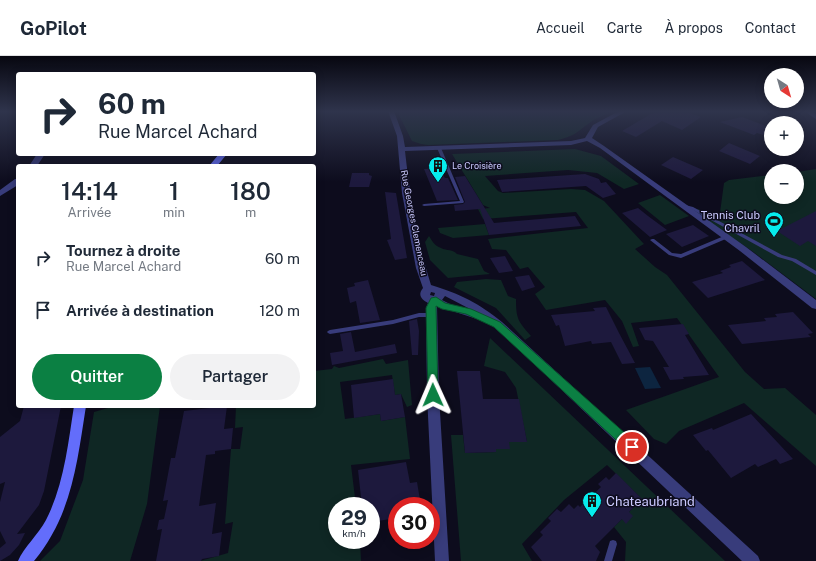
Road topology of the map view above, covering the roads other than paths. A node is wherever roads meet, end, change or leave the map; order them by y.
1 (399, 135) edge
2 (590, 135) edge
3 (588, 139) junction
4 (439, 148) junction
5 (402, 149) junction
6 (221, 156) edge
7 (215, 164) edge
8 (16, 182) edge
9 (0, 194) edge
10 (424, 205) dead end
11 (684, 206) junction
12 (726, 237) junction
13 (652, 240) dead end
14 (816, 273) edge
15 (436, 297) junction
16 (816, 306) edge
17 (431, 315) junction
18 (330, 332) dead end
19 (80, 408) edge
20 (613, 544) dead end
21 (25, 561) edge
22 (442, 561) edge
23 (608, 561) edge
24 (753, 561) edge

1 - 5 street, Rue Georges Clemenceau
2 - 3 street
3 - 4 street
3 - 11 street
4 - 5 street
4 - 10 lane
5 - 15 street, Rue Georges Clemenceau
6 - 7 main road
8 - 9 street
11 - 12 street
11 - 14 lane
12 - 13 lane
12 - 16 street
15 - 17 street
15 - 24 street
17 - 18 lane
17 - 22 street
19 - 21 main road
20 - 23 lane

